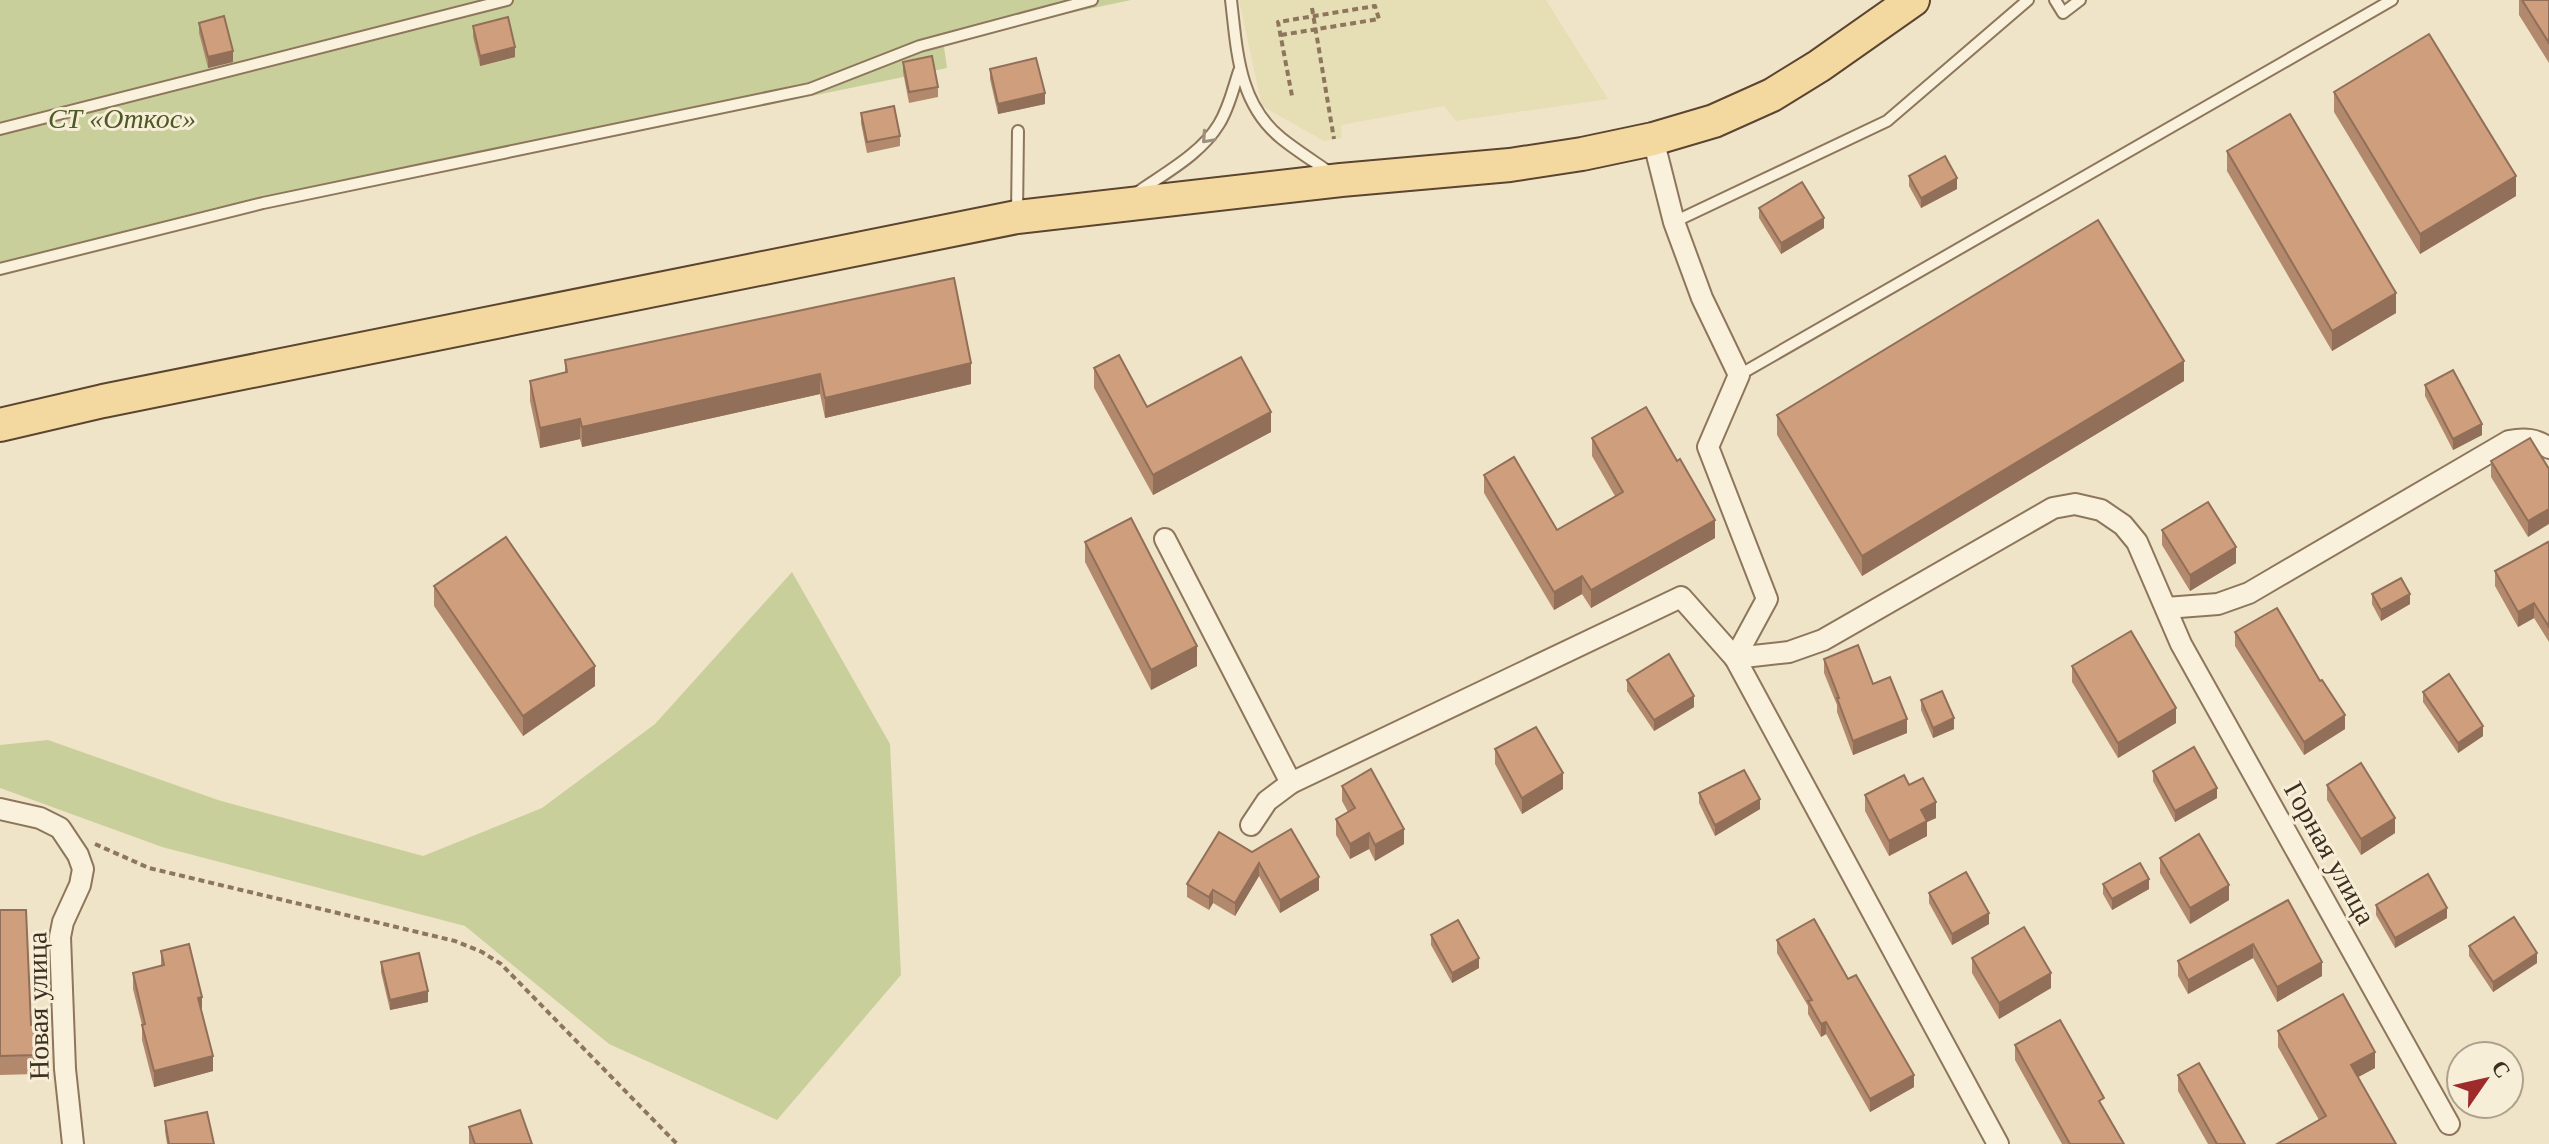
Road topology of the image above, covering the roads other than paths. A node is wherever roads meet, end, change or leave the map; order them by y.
1 (507, 0) edge
2 (1092, 0) edge
3 (1231, 0) edge
4 (1913, 0) edge
5 (2028, 0) edge
6 (2055, 0) edge
7 (2080, 0) edge
8 (2392, 0) edge
9 (1239, 69) junction
10 (0, 129) edge
11 (1018, 131) dead end
12 (1653, 139) junction
13 (1341, 180) junction
14 (1122, 203) junction
15 (1017, 217) junction
16 (1674, 222) junction
17 (0, 269) edge
18 (1739, 375) junction
19 (0, 425) edge
20 (2549, 448) edge
21 (1165, 539) dead end
22 (2166, 608) junction
23 (1735, 658) junction
24 (1291, 783) junction
25 (0, 809) edge
26 (1251, 825) dead end
27 (2449, 1124) dead end
28 (73, 1144) edge
29 (1998, 1144) edge

1 - 10 lane
2 - 17 lane
3 - 9 lane
4 - 12 main road
5 - 16 lane
6 - 7 lane
8 - 18 lane
9 - 13 lane
9 -> 14 lane
11 - 15 lane
12 - 13 main road
12 - 16 street
13 - 14 main road
14 - 15 main road
15 - 19 main road
16 - 18 street
18 - 23 street
20 - 22 street
21 - 24 street
22 - 23 street, Горная улица
22 - 27 street, Горная улица
23 - 24 street
23 - 29 street
24 - 26 street
25 - 28 street, Новая улица

